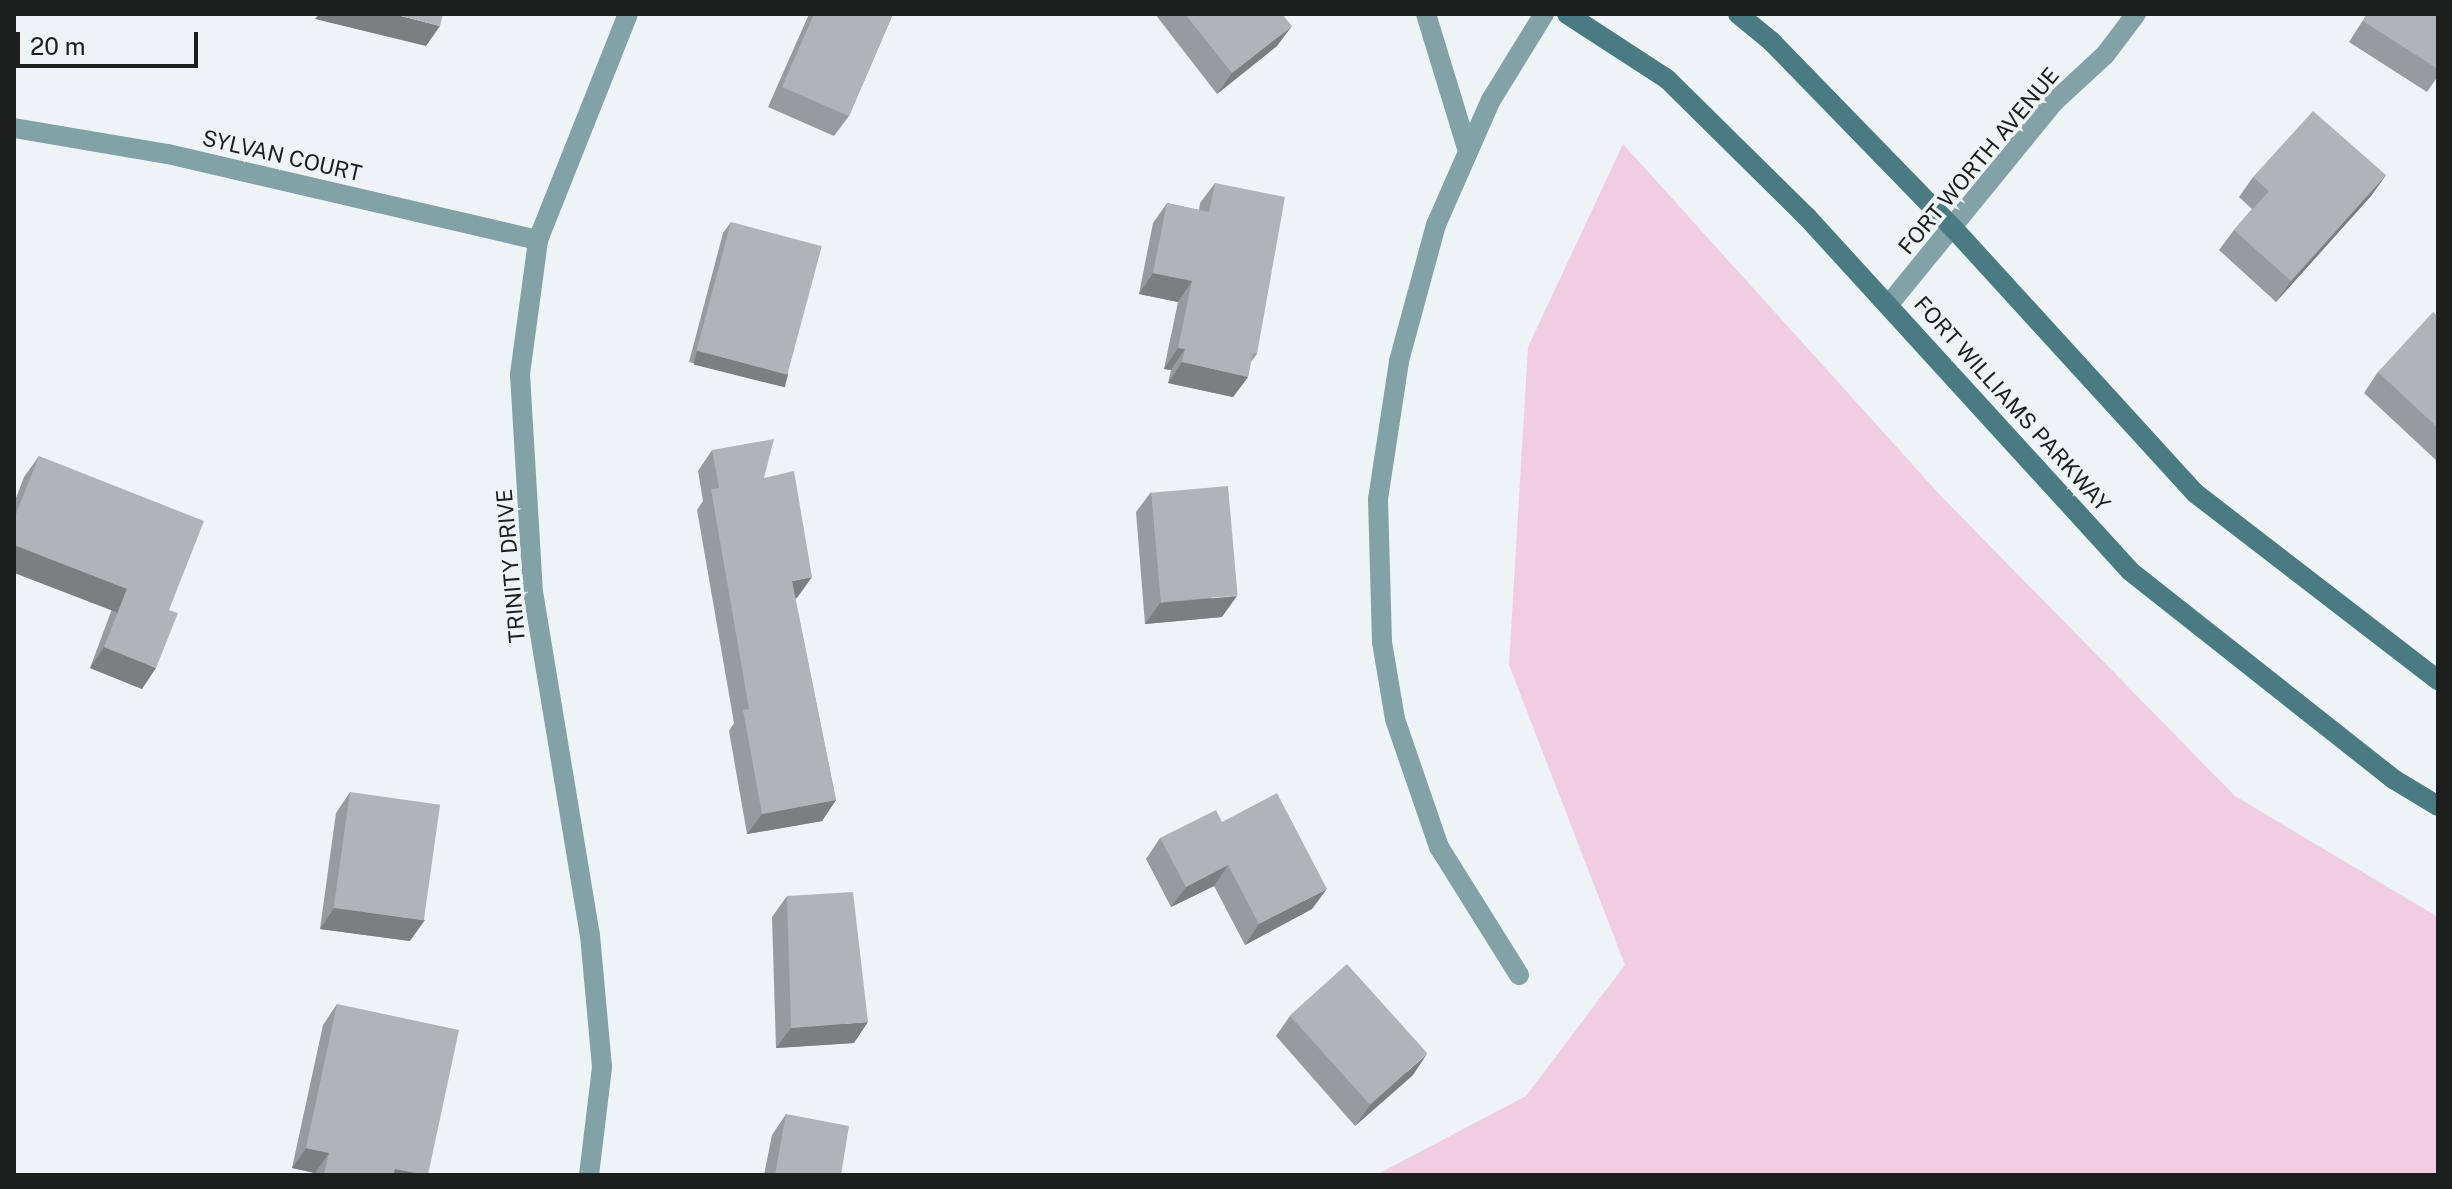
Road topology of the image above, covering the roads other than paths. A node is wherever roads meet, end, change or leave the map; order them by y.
1 (628, 14) edge
2 (1426, 14) edge
3 (1544, 14) edge
4 (1567, 14) edge
5 (1738, 14) edge
6 (2136, 14) edge
7 (14, 128) edge
8 (1467, 148) junction
9 (1954, 229) junction
10 (538, 240) junction
11 (1890, 303) junction
12 (2438, 680) edge
13 (2438, 806) edge
14 (1519, 975) dead end
15 (589, 1175) edge

1 - 10 street, TRINITY DRIVE
2 - 8 street
3 - 8 street
4 - 11 street, FORT WILLIAMS PARKWAY
5 - 9 street
6 - 9 street, FORT WORTH AVENUE
7 - 10 street, SYLVAN COURT
8 - 14 street
9 - 11 street, FORT WORTH AVENUE
9 - 12 street
10 - 15 street, TRINITY DRIVE
11 - 13 street, FORT WILLIAMS PARKWAY

